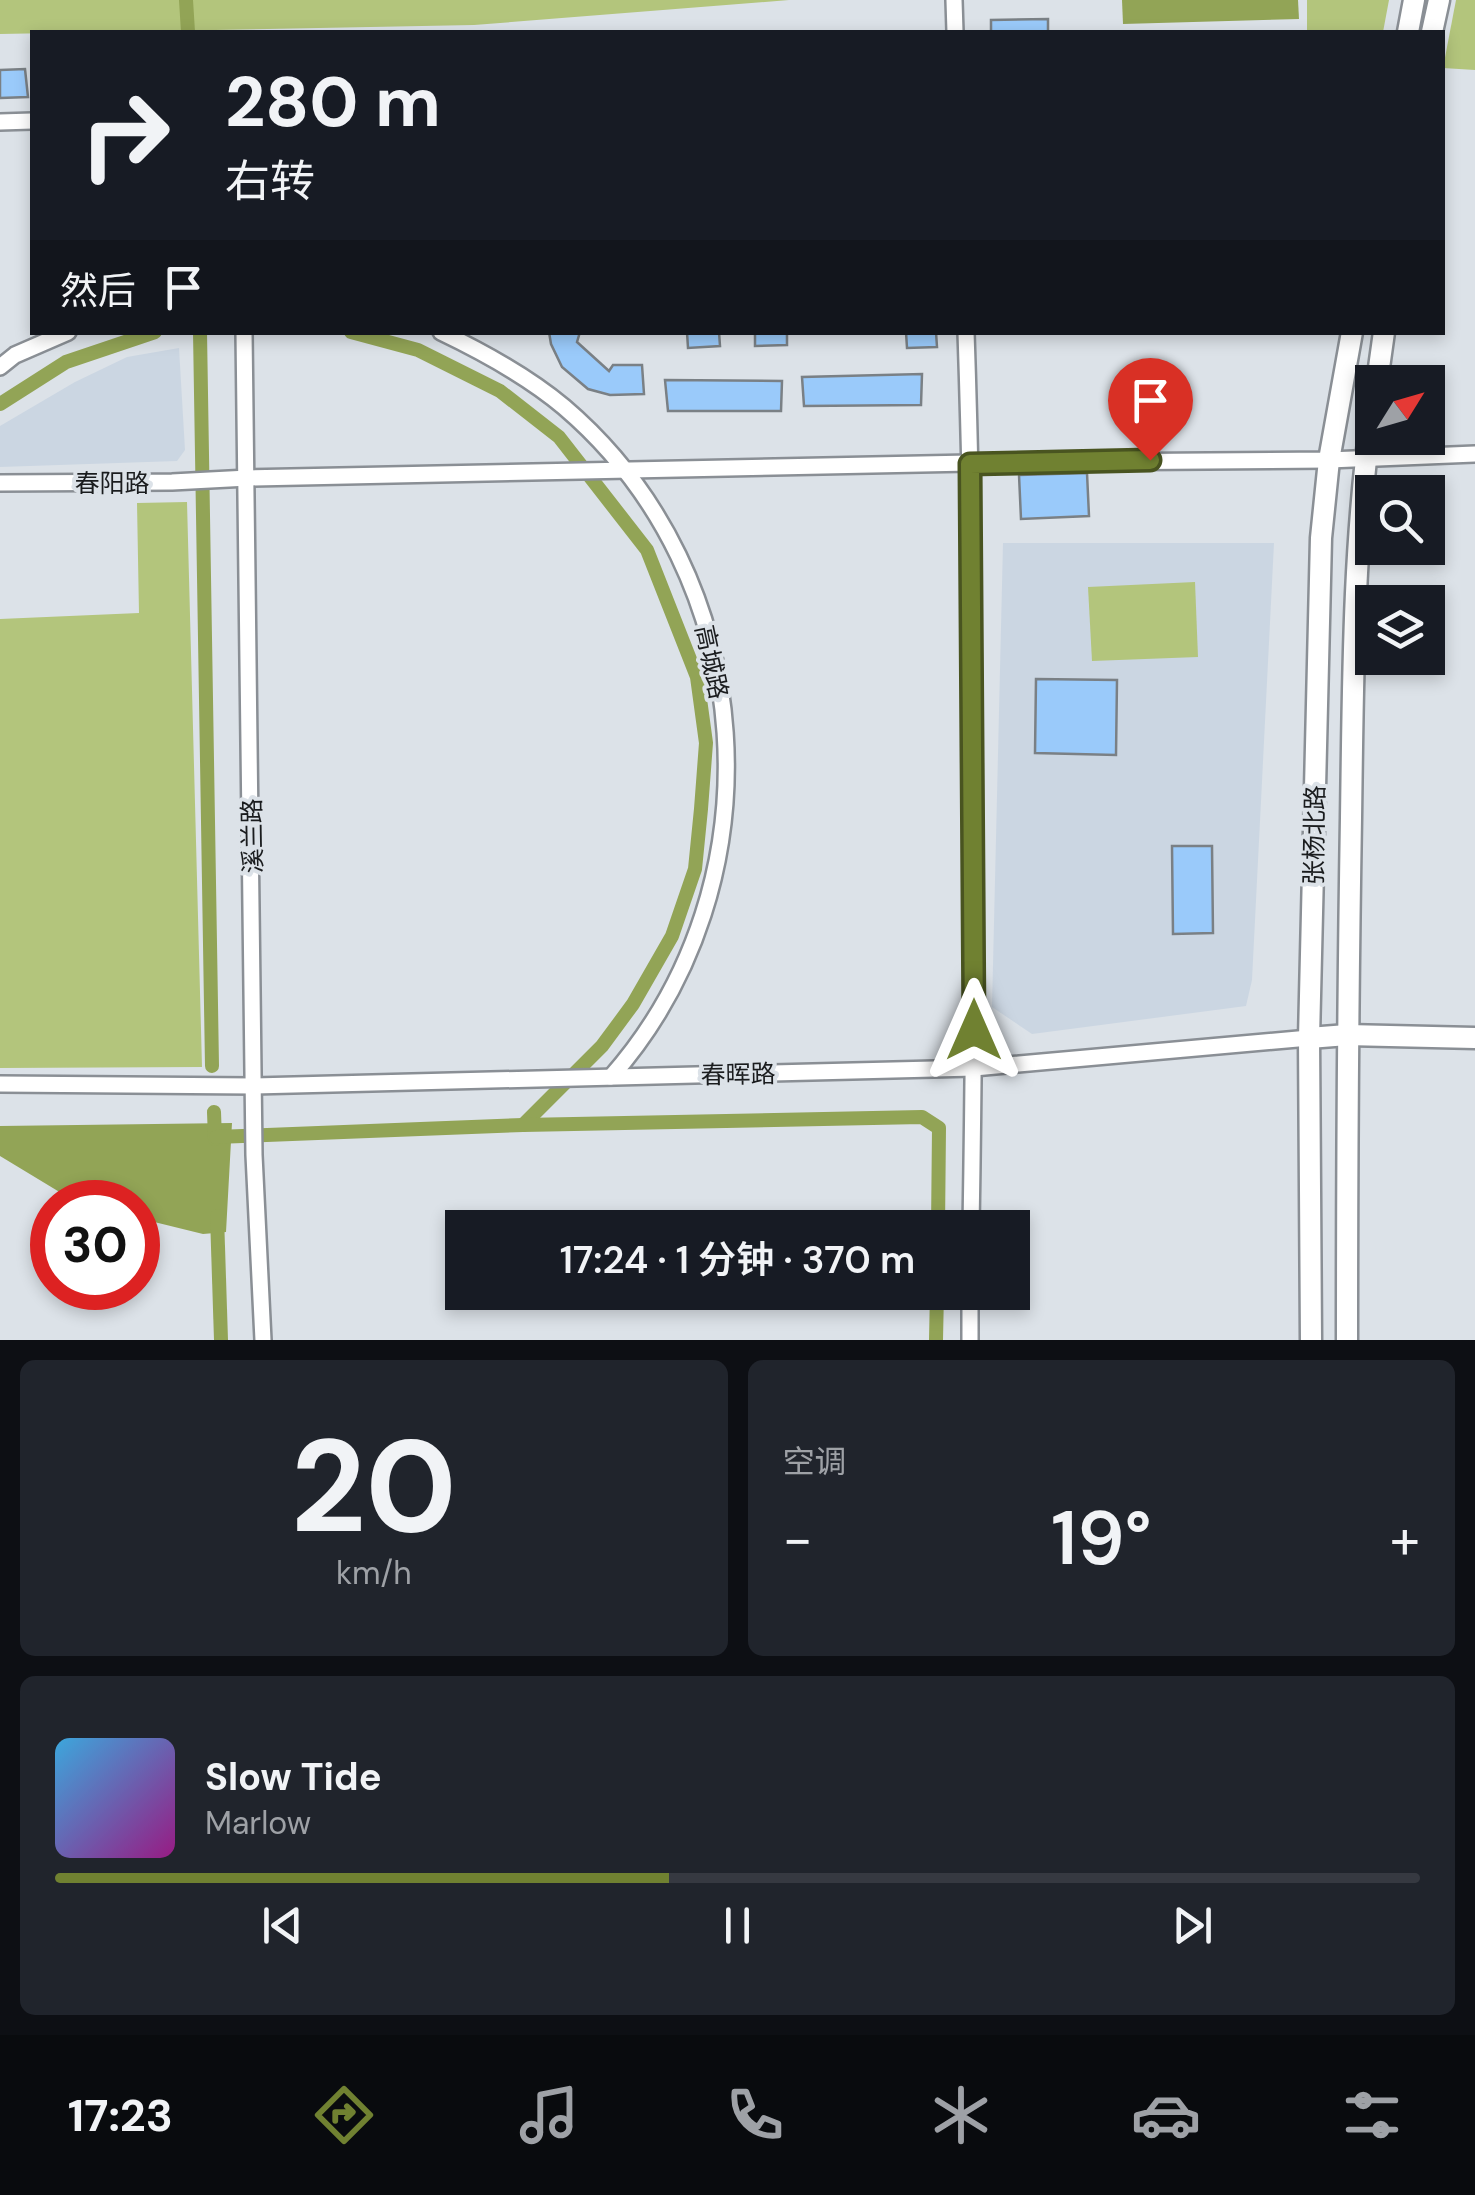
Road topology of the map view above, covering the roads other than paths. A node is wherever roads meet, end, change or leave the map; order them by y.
1 (954, 0) edge
2 (1414, 0) edge
3 (1439, 0) edge
4 (955, 30) edge
5 (1408, 30) edge
6 (1432, 30) edge
7 (30, 121) edge
8 (0, 122) edge
9 (62, 335) edge
10 (447, 335) edge
11 (966, 335) edge
12 (1351, 335) edge
13 (1384, 335) edge
14 (244, 340) edge
15 (1379, 365) edge
16 (0, 367) edge
17 (1475, 454) edge
18 (1366, 455) edge
19 (1366, 458) junction
20 (1329, 460) junction
21 (970, 464) junction
22 (623, 470) junction
23 (248, 478) junction
24 (0, 483) edge
25 (1347, 1036) junction
26 (1309, 1038) junction
27 (1475, 1038) edge
28 (974, 1068) junction
29 (611, 1077) junction
30 (0, 1084) edge
31 (254, 1086) junction
32 (971, 1210) edge
33 (970, 1310) edge
34 (263, 1340) edge
35 (970, 1340) edge
36 (1312, 1340) edge
37 (1347, 1340) edge

1 - 4 street
2 - 5 main road
3 - 6 main road
7 - 8 street
9 - 16 street
10 - 22 street, 高城路
11 - 21 street
12 - 20 main road, 张杨北路
13 - 15 main road
14 - 23 street, 溪兰路
17 - 19 street, 春阳路
18 - 19 main road, 张杨北路
19 - 20 street, 春阳路
19 - 25 main road, 张杨北路
20 - 21 street, 春阳路
20 - 26 main road, 张杨北路
21 - 22 street, 春阳路
21 - 28 street
22 - 23 street, 春阳路
22 - 29 street, 高城路
23 - 24 street, 春阳路
23 - 31 street, 溪兰路
25 - 26 main road, 春晖路
25 - 27 main road, 春晖路
25 - 37 main road, 张杨北路
26 - 28 street, 春晖路
26 - 36 main road, 张杨北路
28 - 29 street, 春晖路
28 - 32 street
29 - 31 street, 春晖路
30 - 31 street, 春晖路
31 - 34 street, 溪兰路
33 - 35 street

